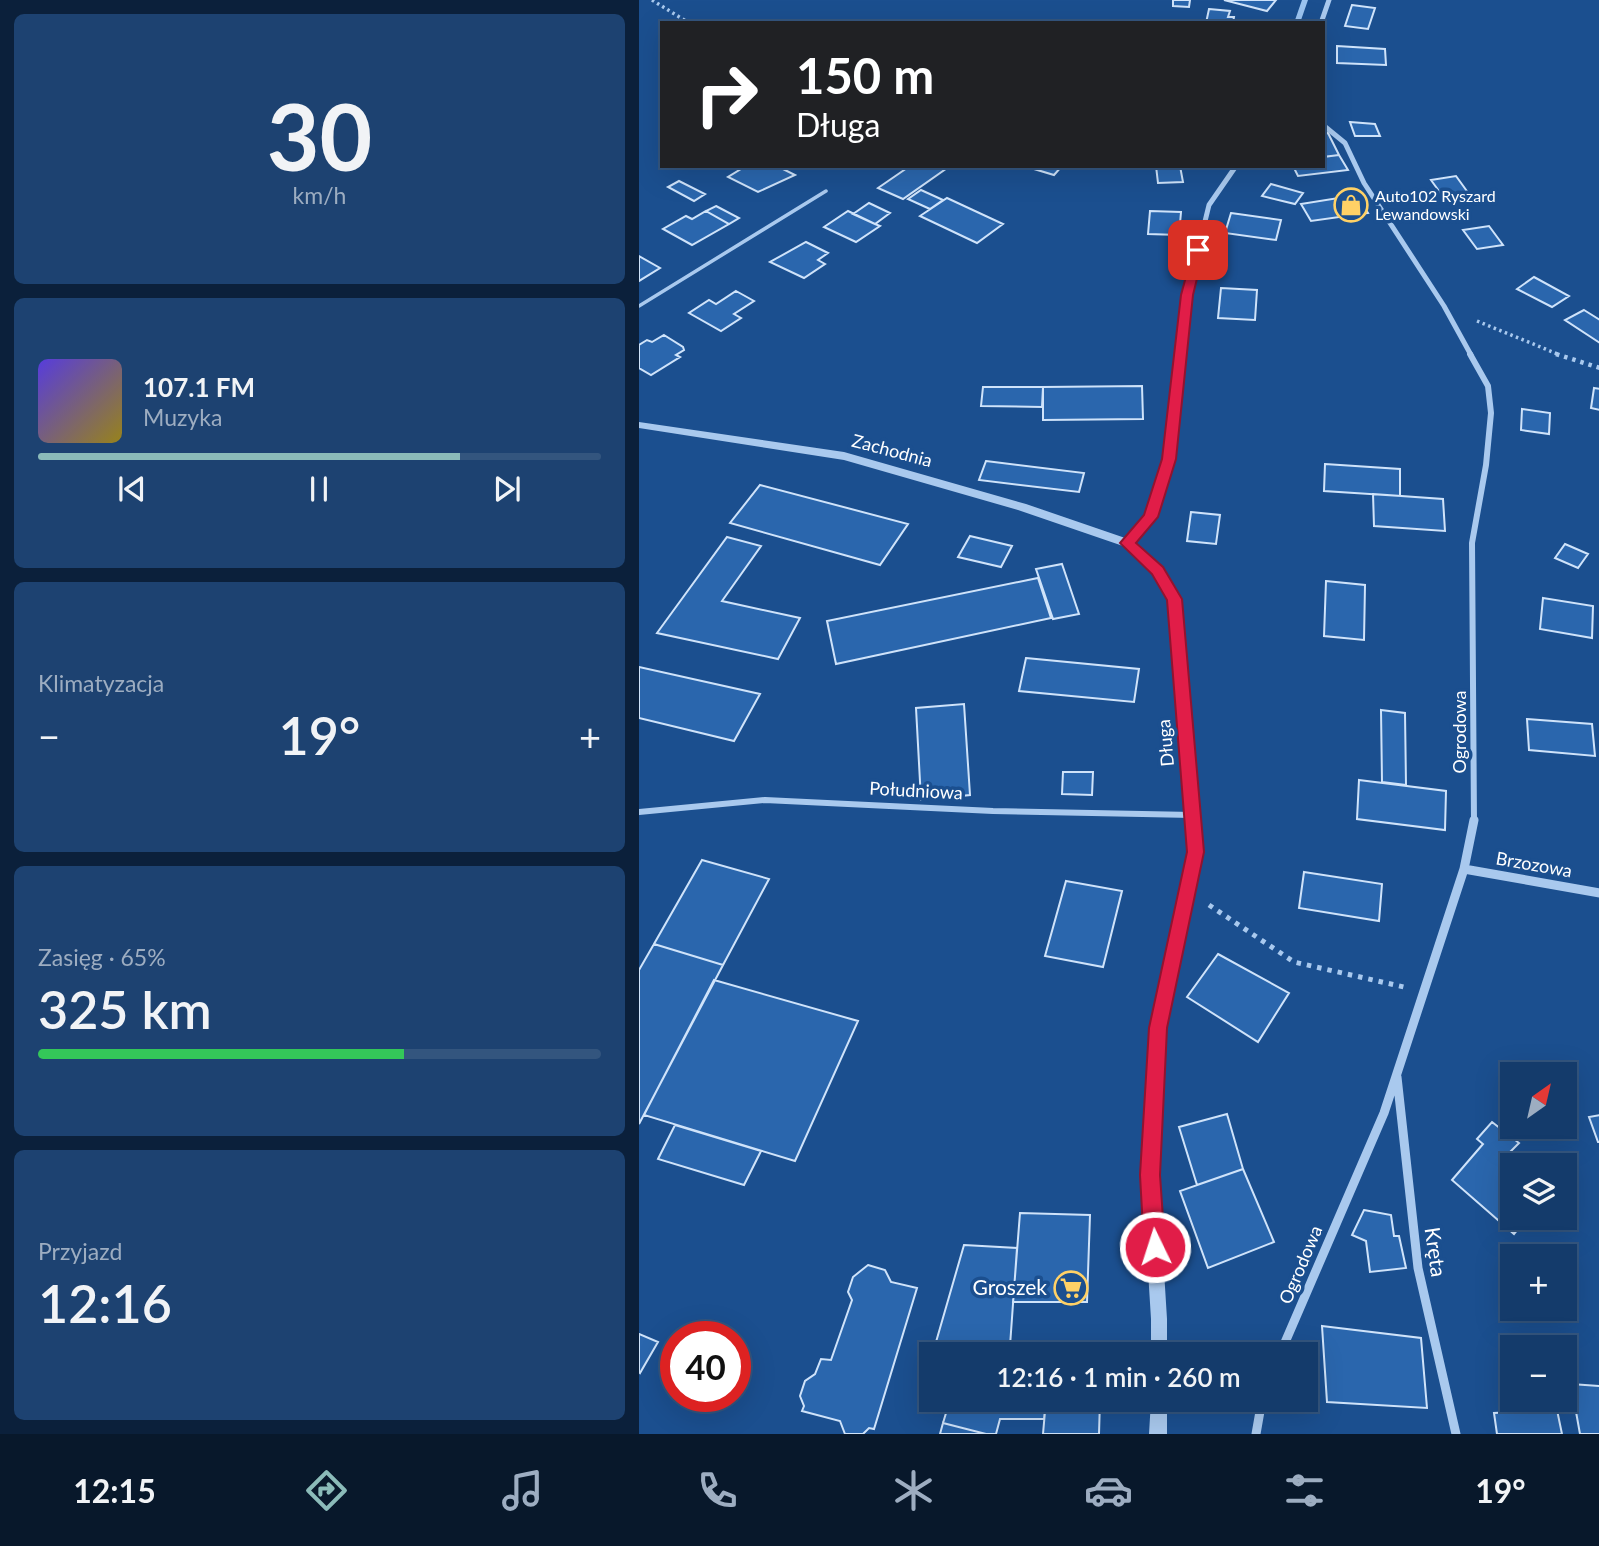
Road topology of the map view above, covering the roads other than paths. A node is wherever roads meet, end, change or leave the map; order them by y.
1 (1329, 0) edge
2 (1322, 21) edge
3 (1325, 127) edge
4 (1235, 168) edge
5 (826, 191) dead end
6 (639, 306) edge
7 (639, 425) edge
8 (1127, 543) junction
9 (639, 812) edge
10 (1193, 816) junction
11 (1464, 869) junction
12 (1599, 893) edge
13 (1397, 1072) junction
14 (1159, 1342) edge
15 (1284, 1342) edge
16 (1159, 1412) edge
17 (1260, 1412) edge
18 (1158, 1434) edge
19 (1256, 1434) edge
20 (1456, 1434) edge

1 - 2 street
3 - 11 street, Ogrodowa
4 - 8 street
5 - 6 lane
7 - 8 street, Zachodnia
8 - 10 street, Długa
9 - 10 street, Południowa
10 - 14 street, Długa
11 - 12 street, Brzozowa
11 - 13 street, Ogrodowa
13 - 15 street, Ogrodowa
13 - 20 street, Kręta
16 - 18 street
17 - 19 street

